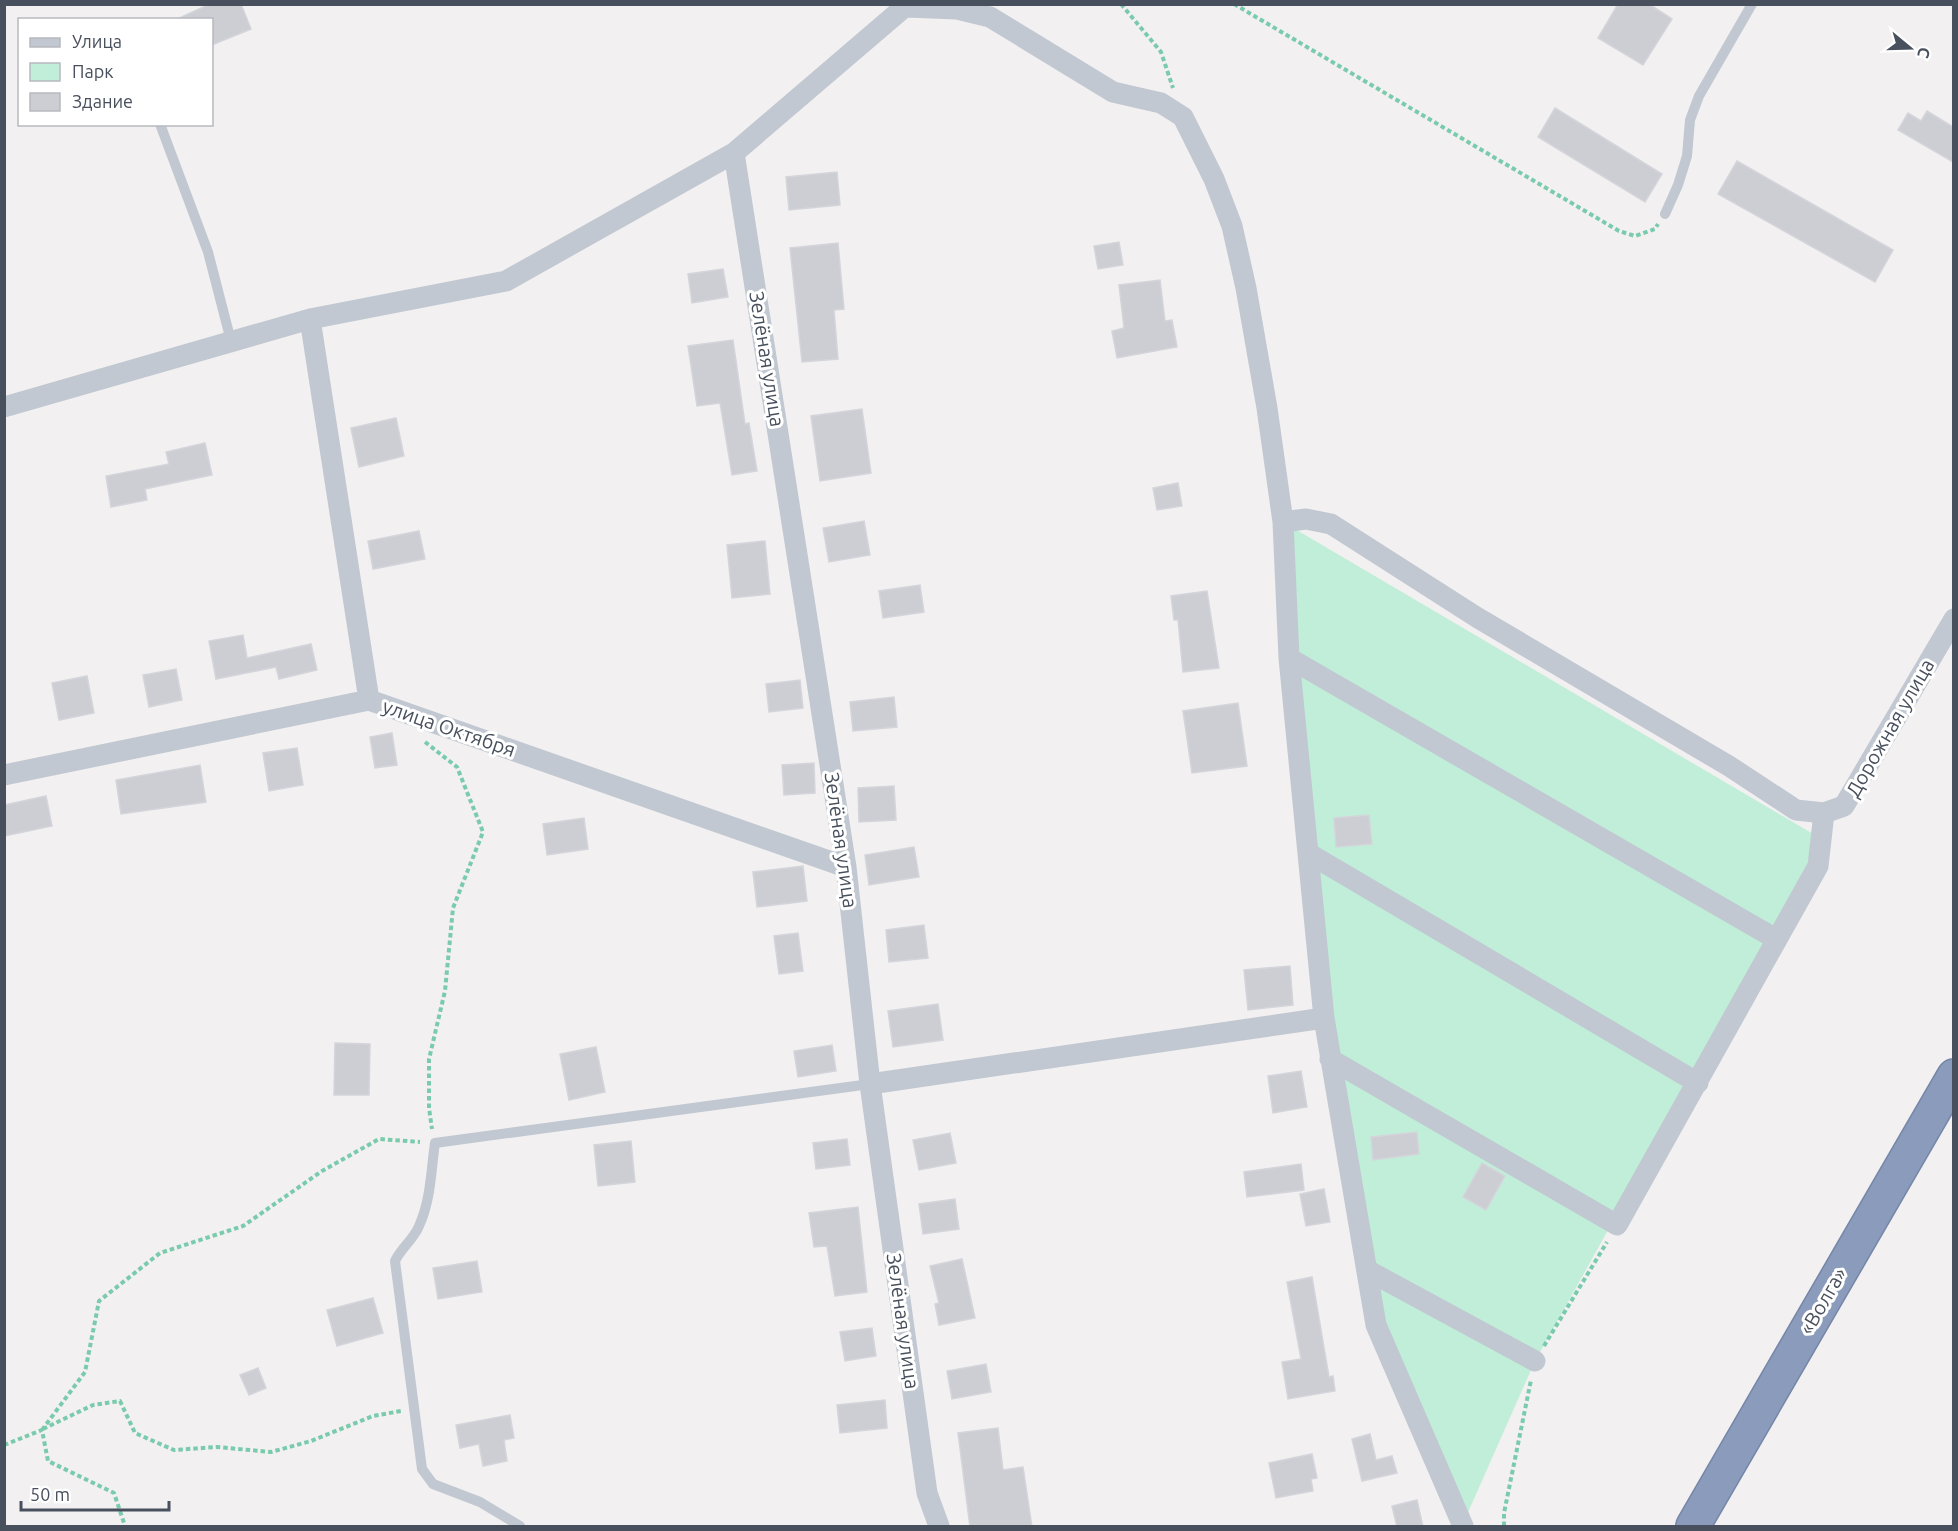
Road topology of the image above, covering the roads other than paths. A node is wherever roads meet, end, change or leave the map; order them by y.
1 (1752, 4) edge
2 (907, 6) edge
3 (161, 126) edge
4 (734, 153) junction
5 (1665, 214) road end
6 (310, 318) junction
7 (231, 341) junction
8 (4, 407) edge
9 (1283, 522) junction
10 (1953, 620) edge
11 (1289, 658) junction
12 (369, 700) junction
13 (4, 775) edge
14 (1824, 813) junction
15 (1308, 853) junction
16 (846, 867) junction
17 (1776, 939) junction
18 (1324, 1018) junction
19 (1330, 1059) junction
20 (1953, 1076) edge
21 (1698, 1083) junction
22 (870, 1084) junction
23 (1367, 1270) junction
24 (1535, 1361) dead end
25 (520, 1527) edge
26 (939, 1527) edge
27 (1462, 1527) edge
28 (1693, 1527) edge

1 - 5 lane
2 - 4 street
2 - 9 street
3 - 7 lane
4 - 6 street
4 - 16 street, Зелёная улица
6 - 7 street
6 - 12 street
7 - 8 street
9 - 11 street
9 - 14 street
10 - 14 street, Дорожная улица
11 - 15 street
11 - 17 street
12 - 13 street, улица Октября
12 - 16 street, улица Октября
14 - 17 street
15 - 18 street
15 - 21 street
16 - 22 street, Зелёная улица
17 - 21 street
18 - 19 street
18 - 22 street
19 - 21 street
19 - 23 street
20 - 28 highway, «Волга»
22 - 25 lane
22 - 26 street, Зелёная улица
23 - 24 street
23 - 27 street

